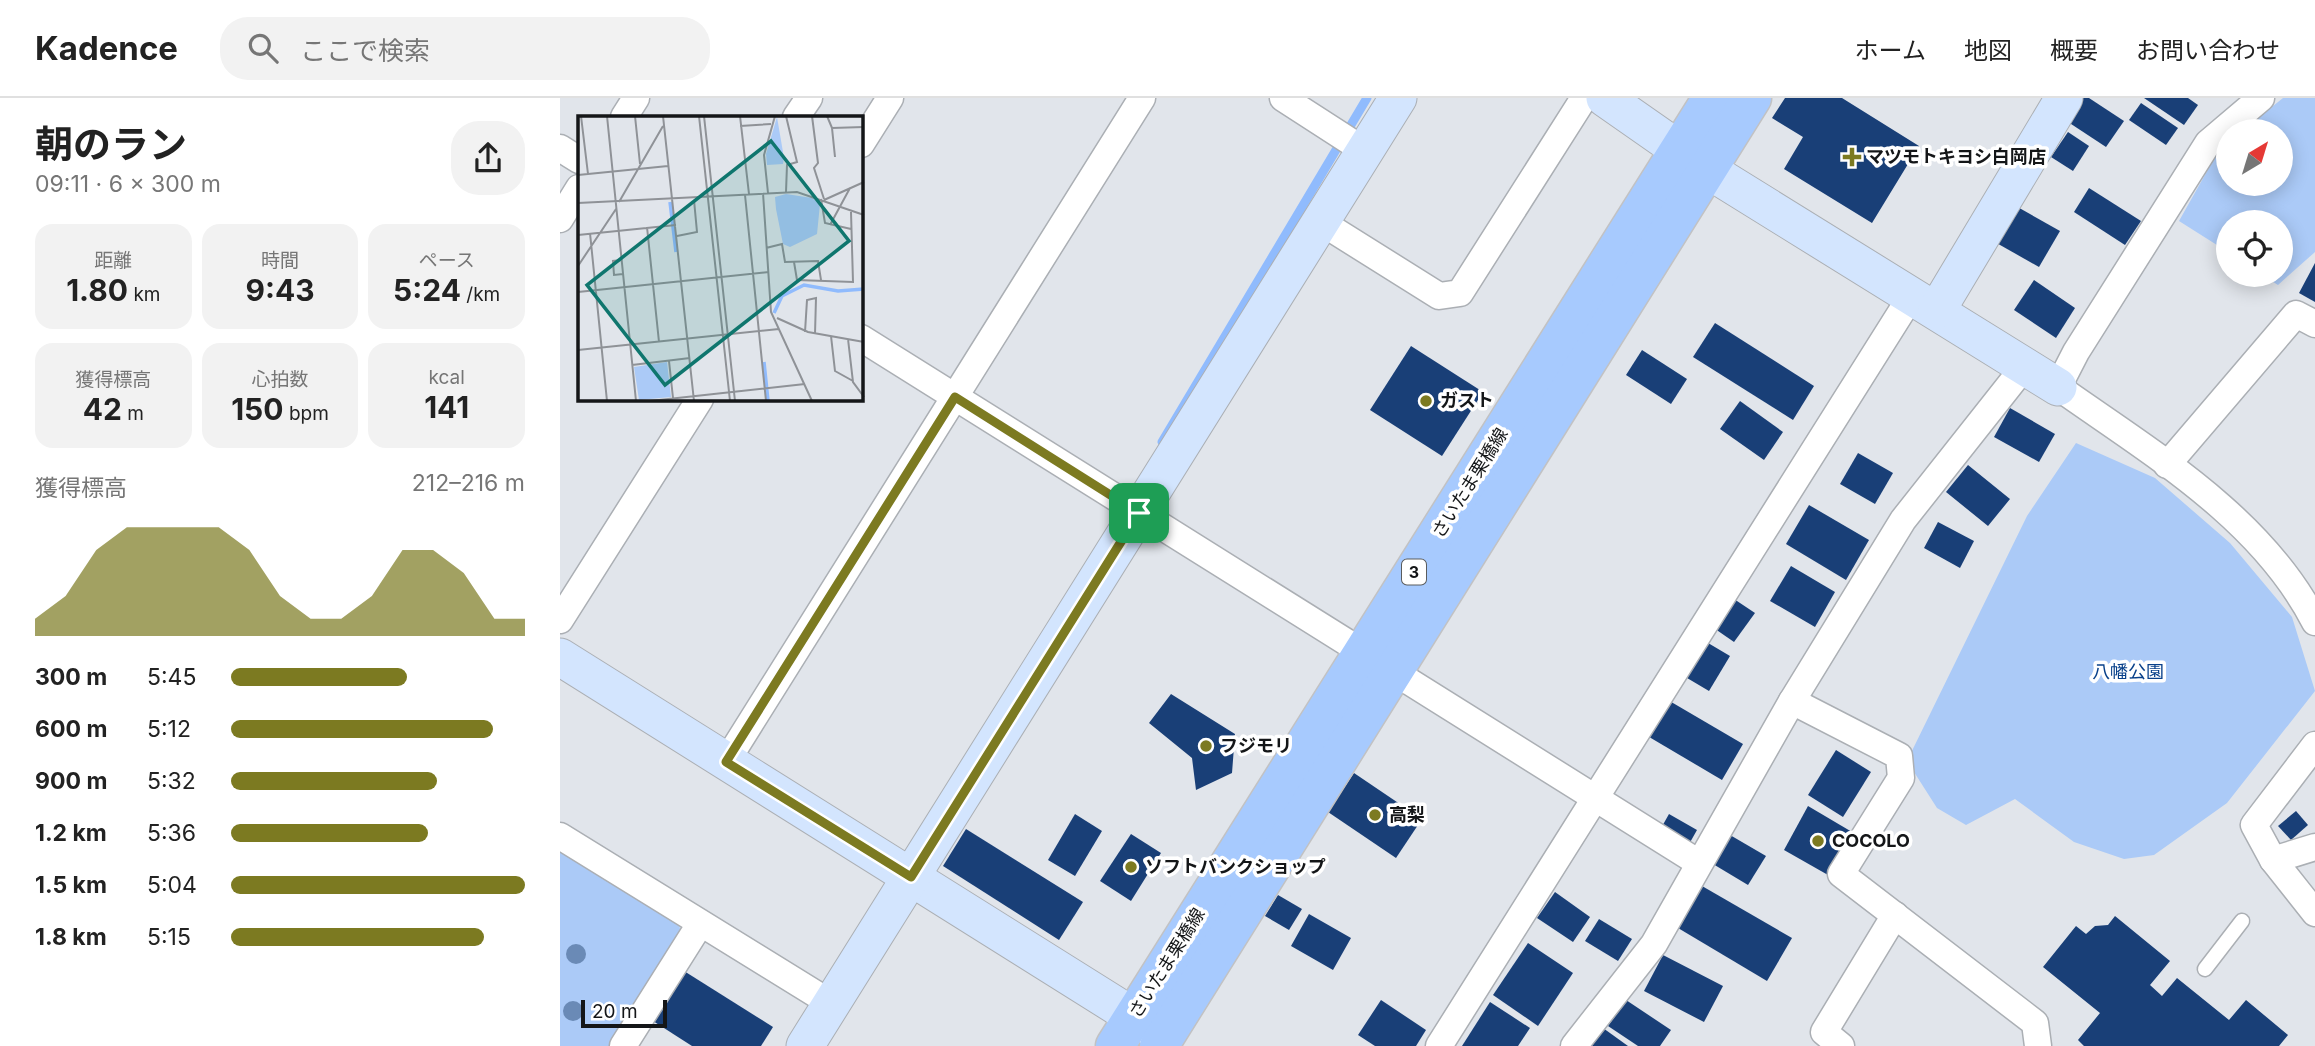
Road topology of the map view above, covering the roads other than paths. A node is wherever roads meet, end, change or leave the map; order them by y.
1 (636, 98) edge
2 (809, 98) edge
3 (1142, 98) edge
4 (1283, 98) edge
5 (1398, 98) edge
6 (1584, 98) edge
7 (1605, 98) edge
8 (1712, 98) edge
9 (1752, 98) edge
10 (2064, 98) edge
11 (2261, 98) edge
12 (878, 102) edge
13 (625, 116) edge
14 (797, 116) edge
15 (863, 139) edge
16 (560, 148) edge
17 (1365, 151) junction
18 (578, 159) edge
19 (1694, 160) junction
20 (578, 190) edge
21 (560, 219) edge
22 (1321, 222) junction
23 (1925, 302) junction
24 (2315, 324) edge
25 (863, 339) edge
26 (2024, 367) junction
27 (2058, 387) junction
28 (955, 397) junction
29 (699, 401) edge
30 (2167, 465) junction
31 (1139, 513) junction
32 (560, 620) edge
33 (2315, 622) edge
34 (560, 657) edge
35 (1378, 662) junction
36 (1792, 701) junction
37 (2315, 745) edge
38 (726, 762) junction
39 (1595, 797) junction
40 (560, 836) edge
41 (2315, 847) edge
42 (2273, 860) junction
43 (1699, 863) junction
44 (911, 877) junction
45 (2315, 913) edge
46 (1895, 915) junction
47 (2242, 921) dead end
48 (700, 924) junction
49 (2205, 969) dead end
50 (832, 1004) junction
51 (1124, 1031) edge
52 (1168, 1043) edge
53 (623, 1046) edge
54 (806, 1046) edge
55 (1439, 1046) edge
56 (1574, 1046) edge
57 (1841, 1046) edge
58 (2038, 1046) edge

1 - 13 street
2 - 14 street
3 - 28 street
4 - 17 street
5 - 17 street
6 - 22 street
7 - 19 street
8 - 19 main road, さいたま栗橋線 / 3
9 - 19 main road, さいたま栗橋線 / 3
10 - 23 street
11 - 27 street
12 - 15 street
16 - 18 street
17 - 22 street
19 - 23 street
19 - 35 main road, さいたま栗橋線 / 3
20 - 21 street
22 - 31 street
23 - 26 street
23 - 39 street
24 - 30 street
25 - 28 street
26 - 27 street
26 - 36 street
27 - 30 street
28 - 31 street
28 - 38 street
29 - 32 street
30 - 33 street
31 - 35 street
31 - 44 street
34 - 38 street
35 - 39 street
35 - 51 main road, さいたま栗橋線 / 3
35 - 52 main road, さいたま栗橋線 / 3
36 - 43 street
36 - 46 street
37 - 42 street
38 - 44 street
39 - 43 street
39 - 55 street
40 - 48 street
41 - 42 street
42 - 45 street
43 - 56 street
44 - 50 street
44 - 51 street
46 - 57 street
46 - 58 street
47 - 49 lane
48 - 50 street
48 - 53 street
50 - 54 street
51 - 52 street

